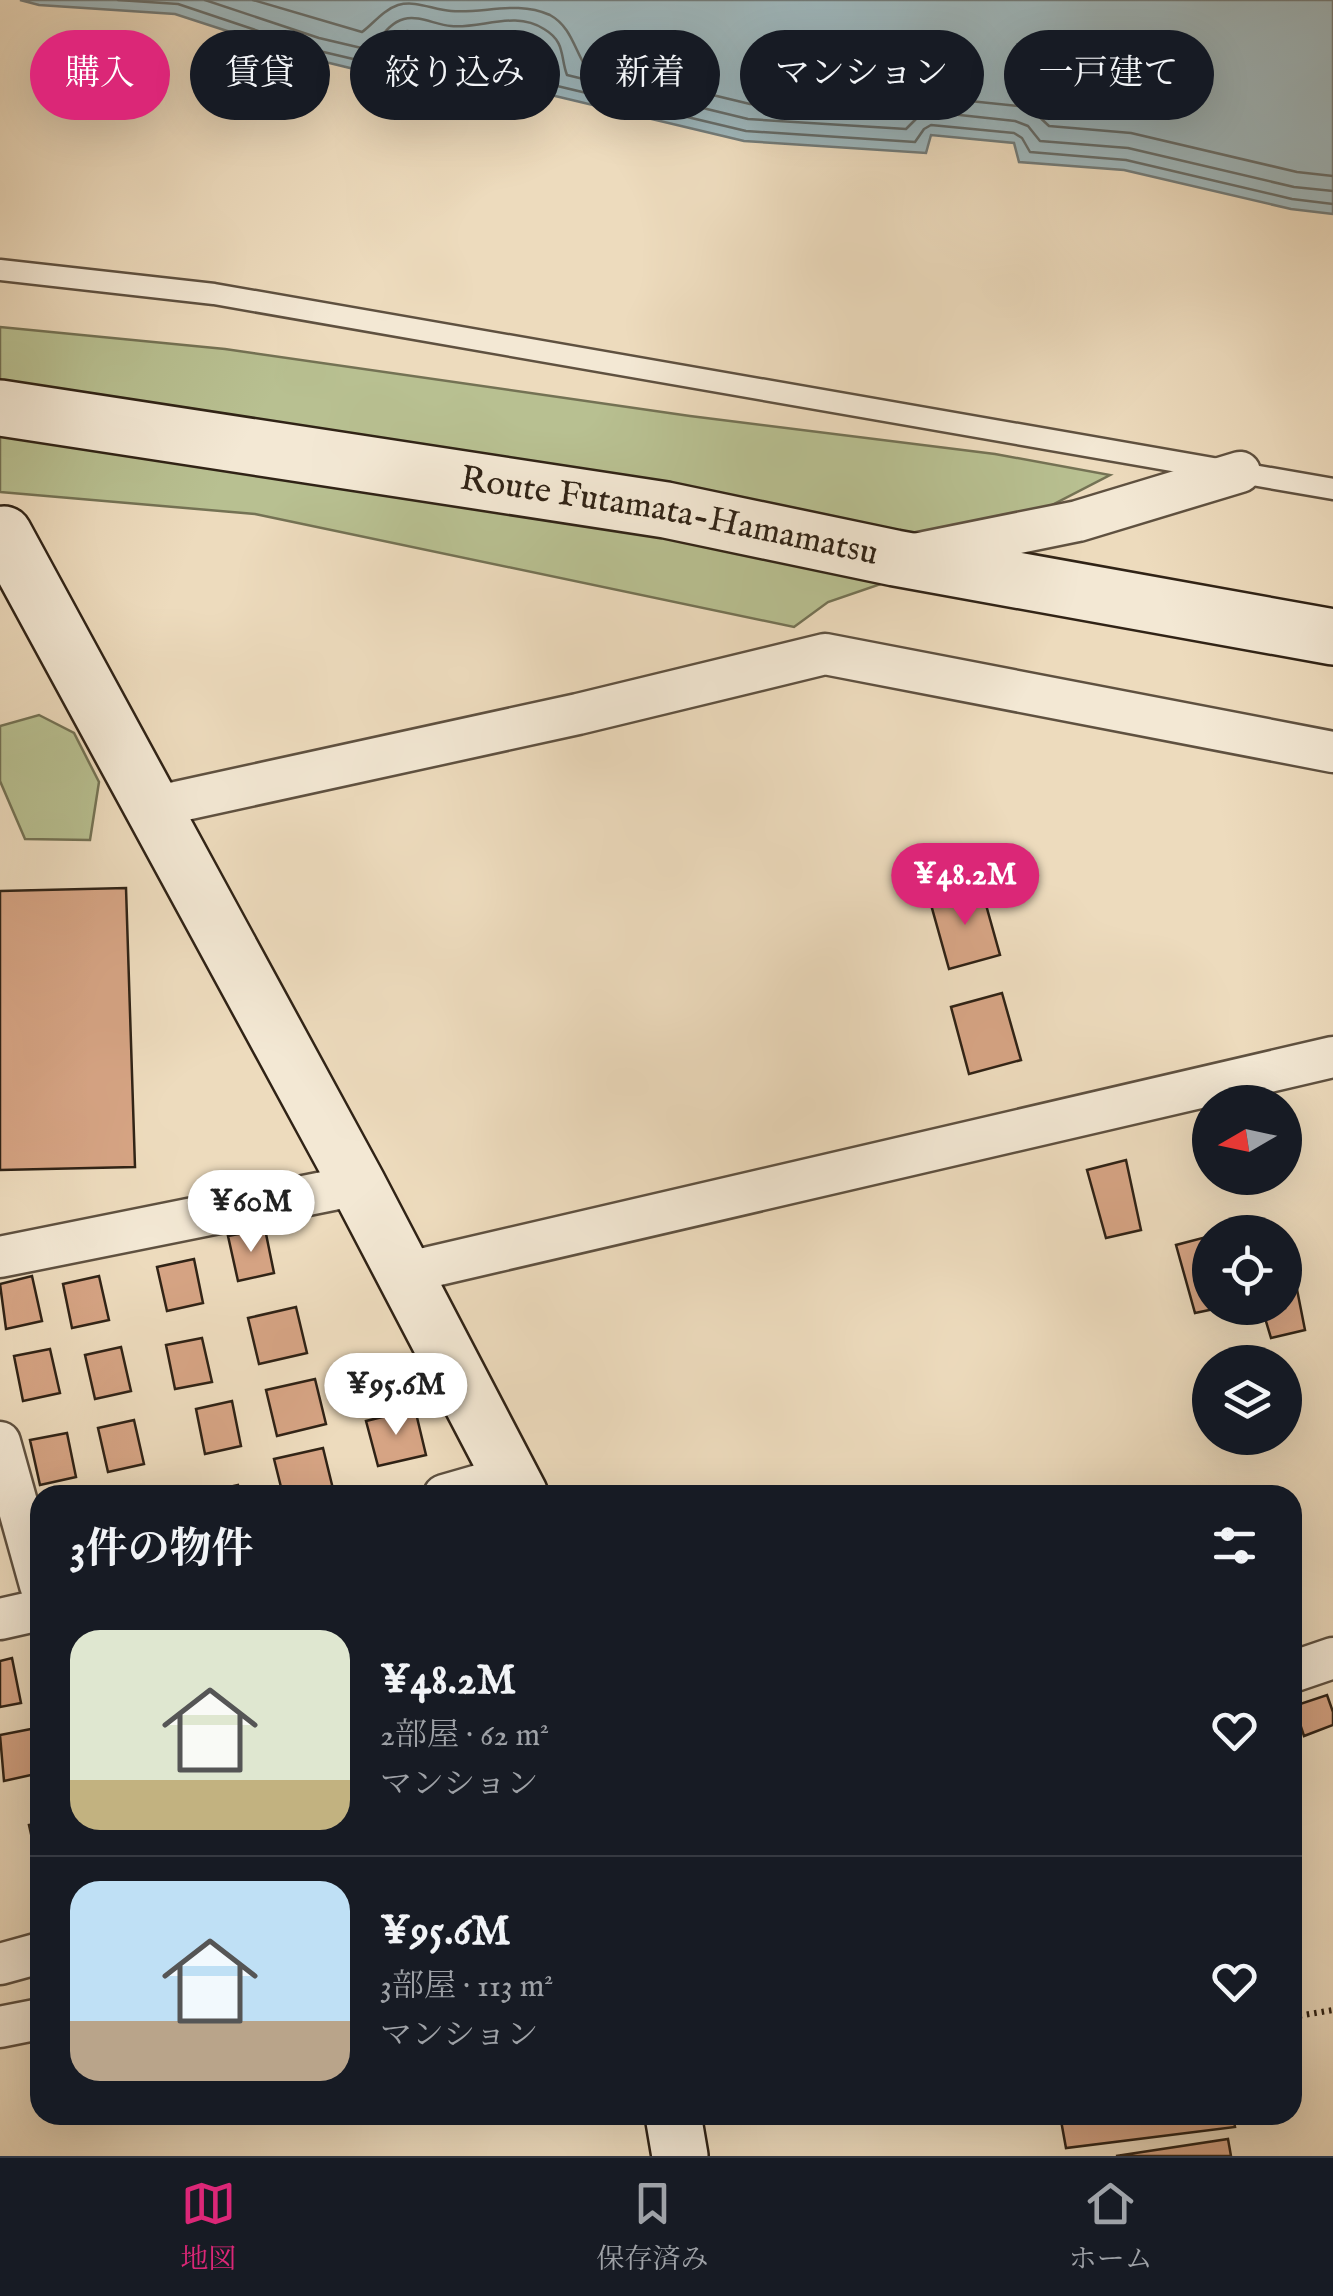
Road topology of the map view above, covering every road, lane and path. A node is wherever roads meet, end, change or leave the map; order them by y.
1 (0, 270) edge
2 (0, 408) edge
3 (1240, 472) junction
4 (1333, 489) edge
5 (4, 534) dead end
6 (895, 558) junction
7 (1333, 637) edge
8 (1333, 752) edge
9 (153, 807) junction
10 (1333, 1057) edge
11 (358, 1185) junction
12 (0, 1257) edge
13 (404, 1272) junction
14 (0, 1442) edge
15 (514, 1485) edge
16 (30, 1549) edge
17 (30, 1612) edge
18 (0, 1619) edge
19 (1333, 1658) edge
20 (1302, 1669) edge
21 (30, 1956) edge
22 (0, 1964) edge
23 (1333, 2010) edge
24 (1302, 2015) edge
25 (30, 2021) edge
26 (0, 2027) edge
27 (675, 2125) edge
28 (680, 2156) edge

1 - 3 lane
2 - 6 main road, Route Futamata-Hamamatsu
3 - 4 lane
3 - 6 street
5 - 9 main road
6 - 7 main road, Route Futamata-Hamamatsu
8 - 9 street
9 - 11 main road
10 - 13 street
11 - 12 street
11 - 13 main road
13 - 15 main road
14 - 16 street
17 - 18 street
19 - 20 street
21 - 22 street
23 - 24 path
25 - 26 street
27 - 28 main road

